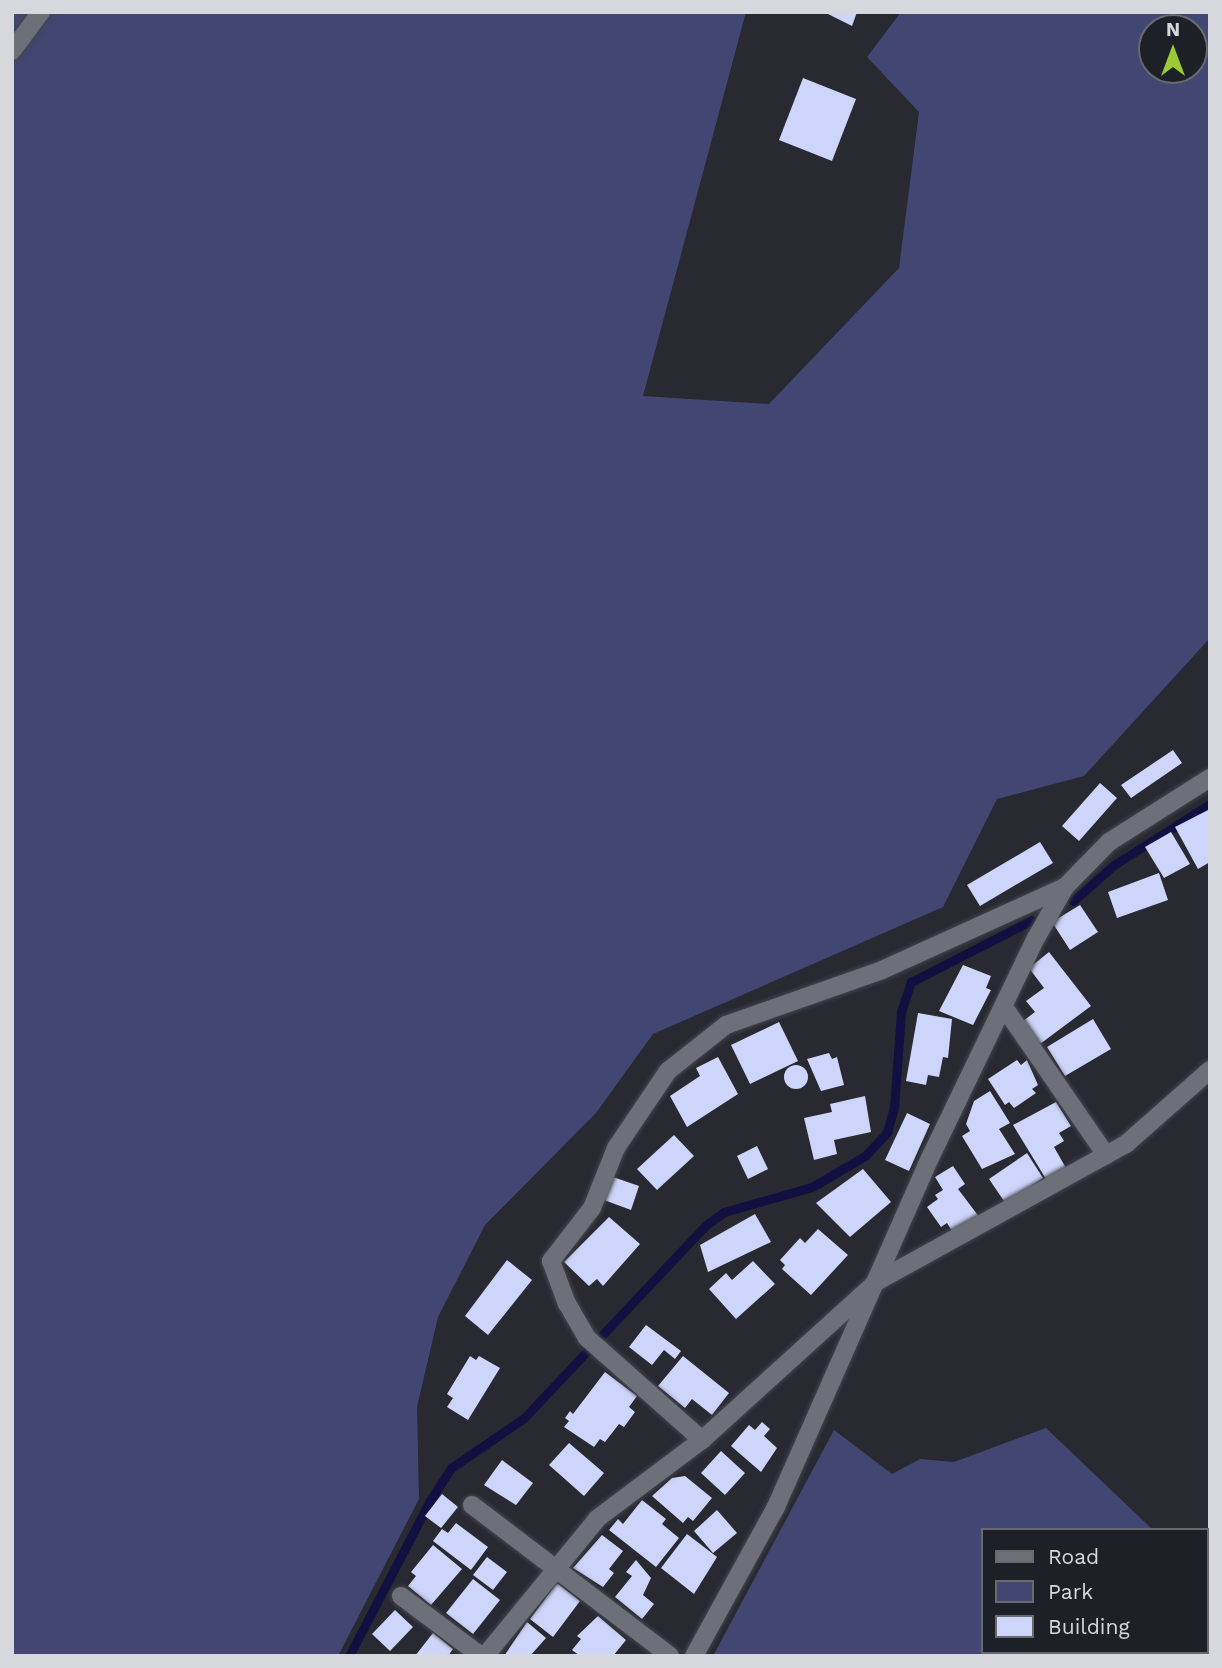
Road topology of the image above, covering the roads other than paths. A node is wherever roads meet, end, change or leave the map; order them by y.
1 (41, 12) edge
2 (12, 51) edge
3 (1210, 778) edge
4 (1065, 887) junction
5 (1004, 1007) junction
6 (1210, 1070) edge
7 (1106, 1155) junction
8 (876, 1282) junction
9 (702, 1440) junction
10 (472, 1505) dead end
11 (555, 1570) junction
12 (401, 1596) dead end
13 (483, 1656) edge
14 (670, 1656) edge
15 (694, 1656) edge

1 - 2 street
3 - 4 street
4 - 5 street
4 - 9 street
5 - 7 street
5 - 8 street
6 - 7 street
7 - 8 street
8 - 9 street
8 - 15 street
9 - 11 street
10 - 11 street
11 - 13 street
11 - 14 street
12 - 13 street

